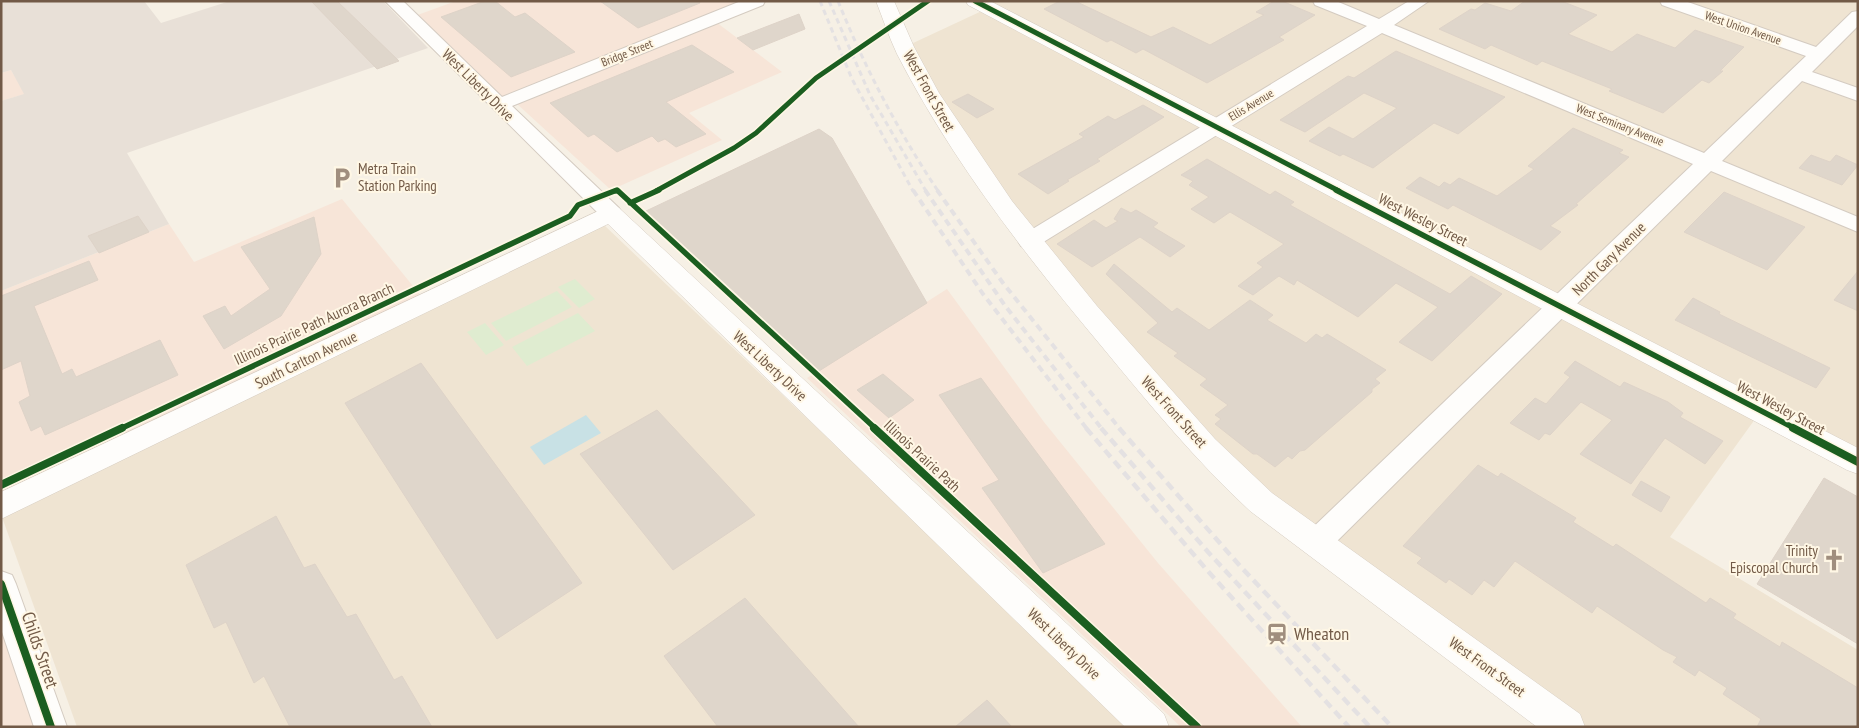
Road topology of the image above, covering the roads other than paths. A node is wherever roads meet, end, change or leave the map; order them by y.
1 (393, 1) edge
2 (757, 1) edge
3 (886, 1) edge
4 (975, 1) edge
5 (1321, 1) edge
6 (1421, 1) edge
7 (1668, 1) edge
8 (1858, 16) edge
9 (1381, 26) junction
10 (1818, 54) junction
11 (1798, 73) junction
12 (1858, 95) edge
13 (498, 105) junction
14 (1216, 126) junction
15 (1707, 161) junction
16 (611, 213) junction
17 (1858, 225) edge
18 (1029, 241) junction
19 (1561, 306) junction
20 (1858, 462) edge
21 (1, 506) edge
22 (1317, 542) junction
23 (1, 584) edge
24 (51, 727) edge
25 (1151, 727) edge
26 (1567, 727) edge

1 - 13 street, West Liberty Drive
2 - 13 street, Bridge Street
3 - 18 street, West Front Street
4 - 14 street, West Wesley Street
5 - 9 street, West Seminary Avenue
6 - 9 street, Ellis Avenue
7 - 10 street, West Union Avenue
8 - 10 street, North Gary Avenue
9 - 14 street, Ellis Avenue
9 - 15 street, West Seminary Avenue
10 - 11 street, North Gary Avenue
11 - 12 street
11 - 15 street, North Gary Avenue
13 - 16 street, West Liberty Drive
14 - 18 street, Ellis Avenue
14 - 19 street, West Wesley Street
15 - 17 street, West Seminary Avenue
15 - 19 street, North Gary Avenue
16 - 21 street, South Carlton Avenue
16 - 25 street, West Liberty Drive
18 - 22 street, West Front Street
19 - 20 street, West Wesley Street
19 - 22 street, North Gary Avenue
22 - 26 street, West Front Street
23 - 24 street, Childs Street

